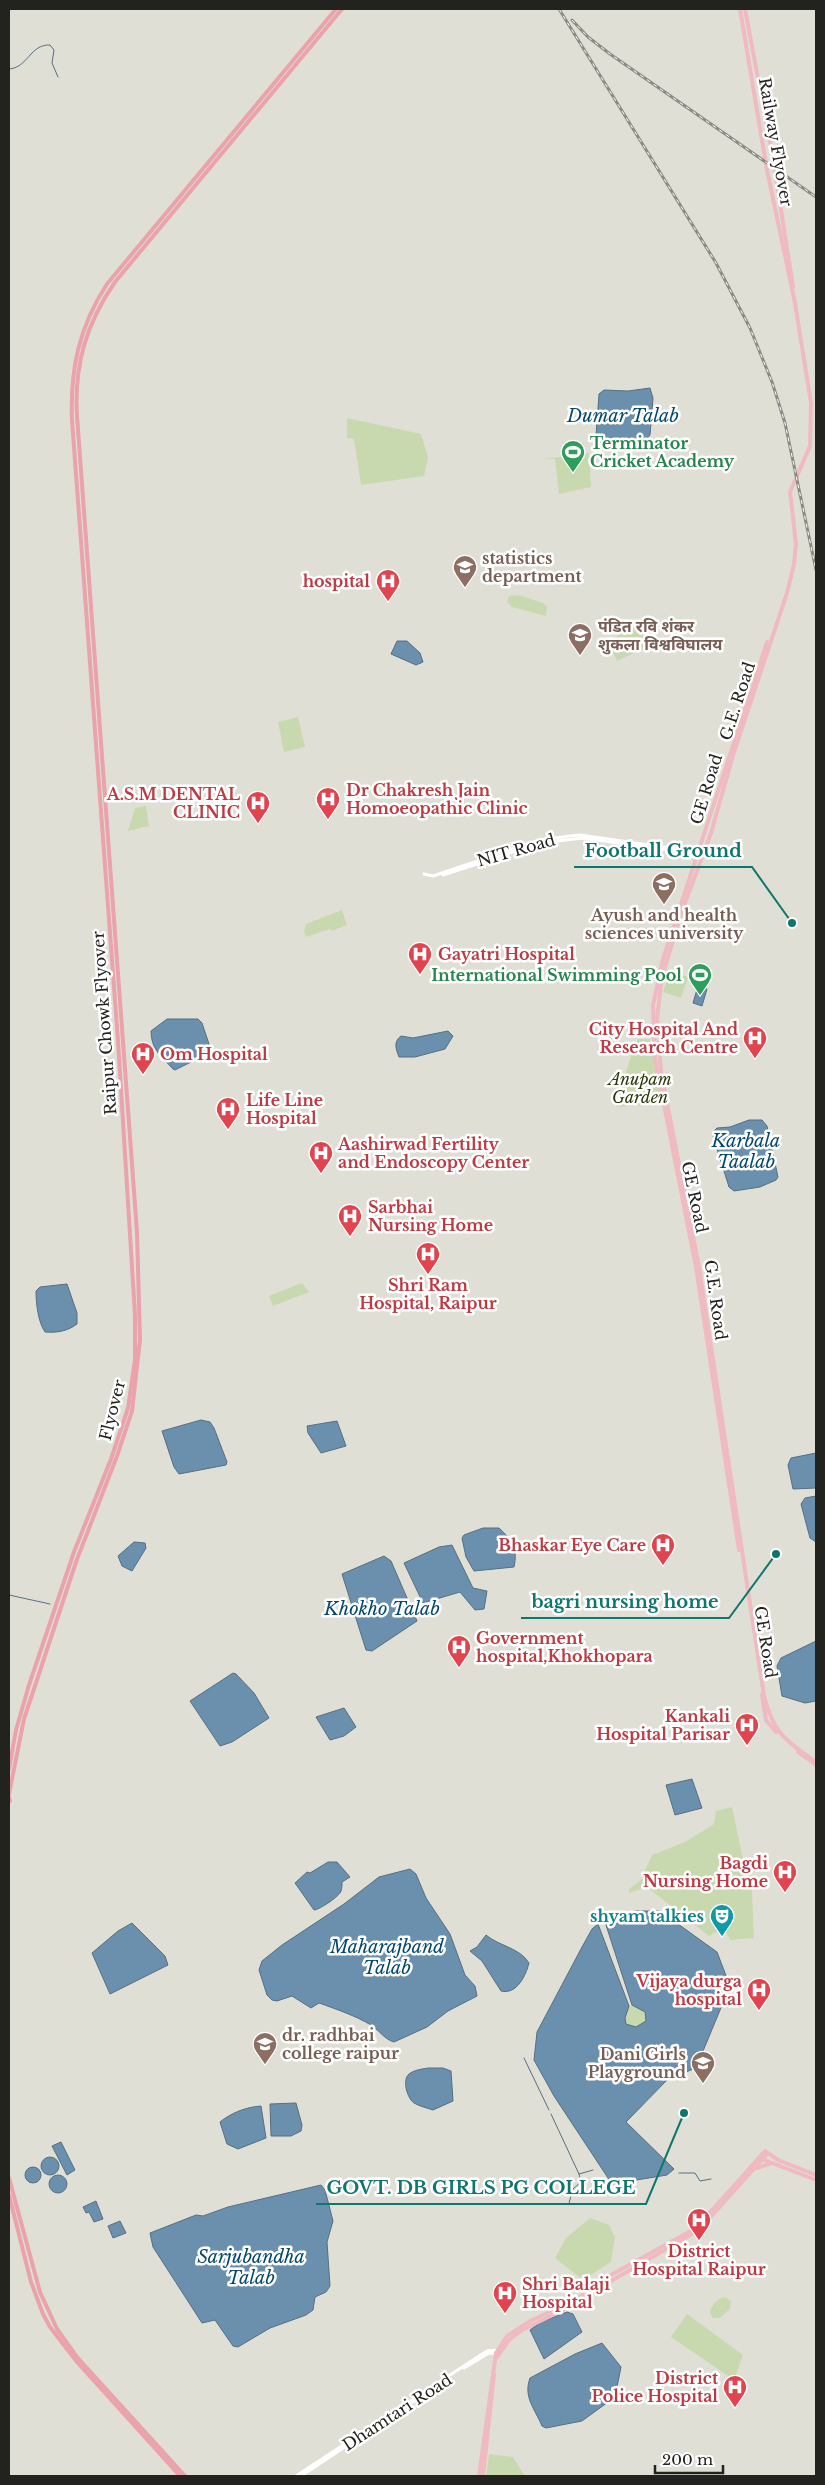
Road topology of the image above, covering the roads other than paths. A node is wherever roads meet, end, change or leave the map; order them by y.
1 (336, 9) edge
2 (342, 9) edge
3 (740, 9) edge
4 (746, 9) edge
5 (788, 266) junction
6 (73, 395) junction
7 (785, 598) joint
8 (701, 854) junction
9 (425, 875) dead end
10 (110, 902) junction
11 (127, 1153) junction
12 (131, 1268) joint
13 (138, 1287) joint
14 (816, 1762) edge
15 (816, 1765) edge
16 (9, 1769) edge
17 (9, 1797) edge
18 (762, 2159) junction
19 (774, 2163) junction
20 (754, 2170) junction
21 (816, 2175) edge
22 (9, 2178) edge
23 (816, 2180) edge
24 (9, 2195) edge
25 (579, 2300) junction
26 (498, 2352) junction
27 (137, 2426) junction
28 (180, 2476) edge
29 (186, 2476) edge
30 (296, 2476) edge
31 (300, 2476) edge
32 (481, 2476) edge

1 - 6 highway
2 - 6 highway
3 - 5 main road, Railway Flyover
4 - 5 main road, Railway Flyover
5 - 7 main road, Railway Flyover
6 - 10 highway, Raipur Chowk Flyover
6 - 10 highway, Raipur Chowk Flyover
7 - 8 main road, G.E. Road
8 - 9 main road, NIT Road
8 - 14 main road, G.E. Road
8 - 15 main road, GE Road
10 - 11 highway, Raipur Chowk Flyover
11 - 12 highway, Raipur Chowk Flyover
11 - 13 highway, Raipur Chowk Flyover
12 - 16 highway, Flyover
13 - 17 highway, Flyover
18 - 19 main road
18 - 20 main road
18 - 21 main road
18 - 25 main road
19 - 20 main road
19 - 23 main road
20 - 25 main road
22 - 27 highway
24 - 27 highway
25 - 26 main road
26 - 30 main road, Dhamtari Road
26 - 31 main road, Dhamtari Road
26 - 32 main road
27 - 28 highway
27 - 29 highway

